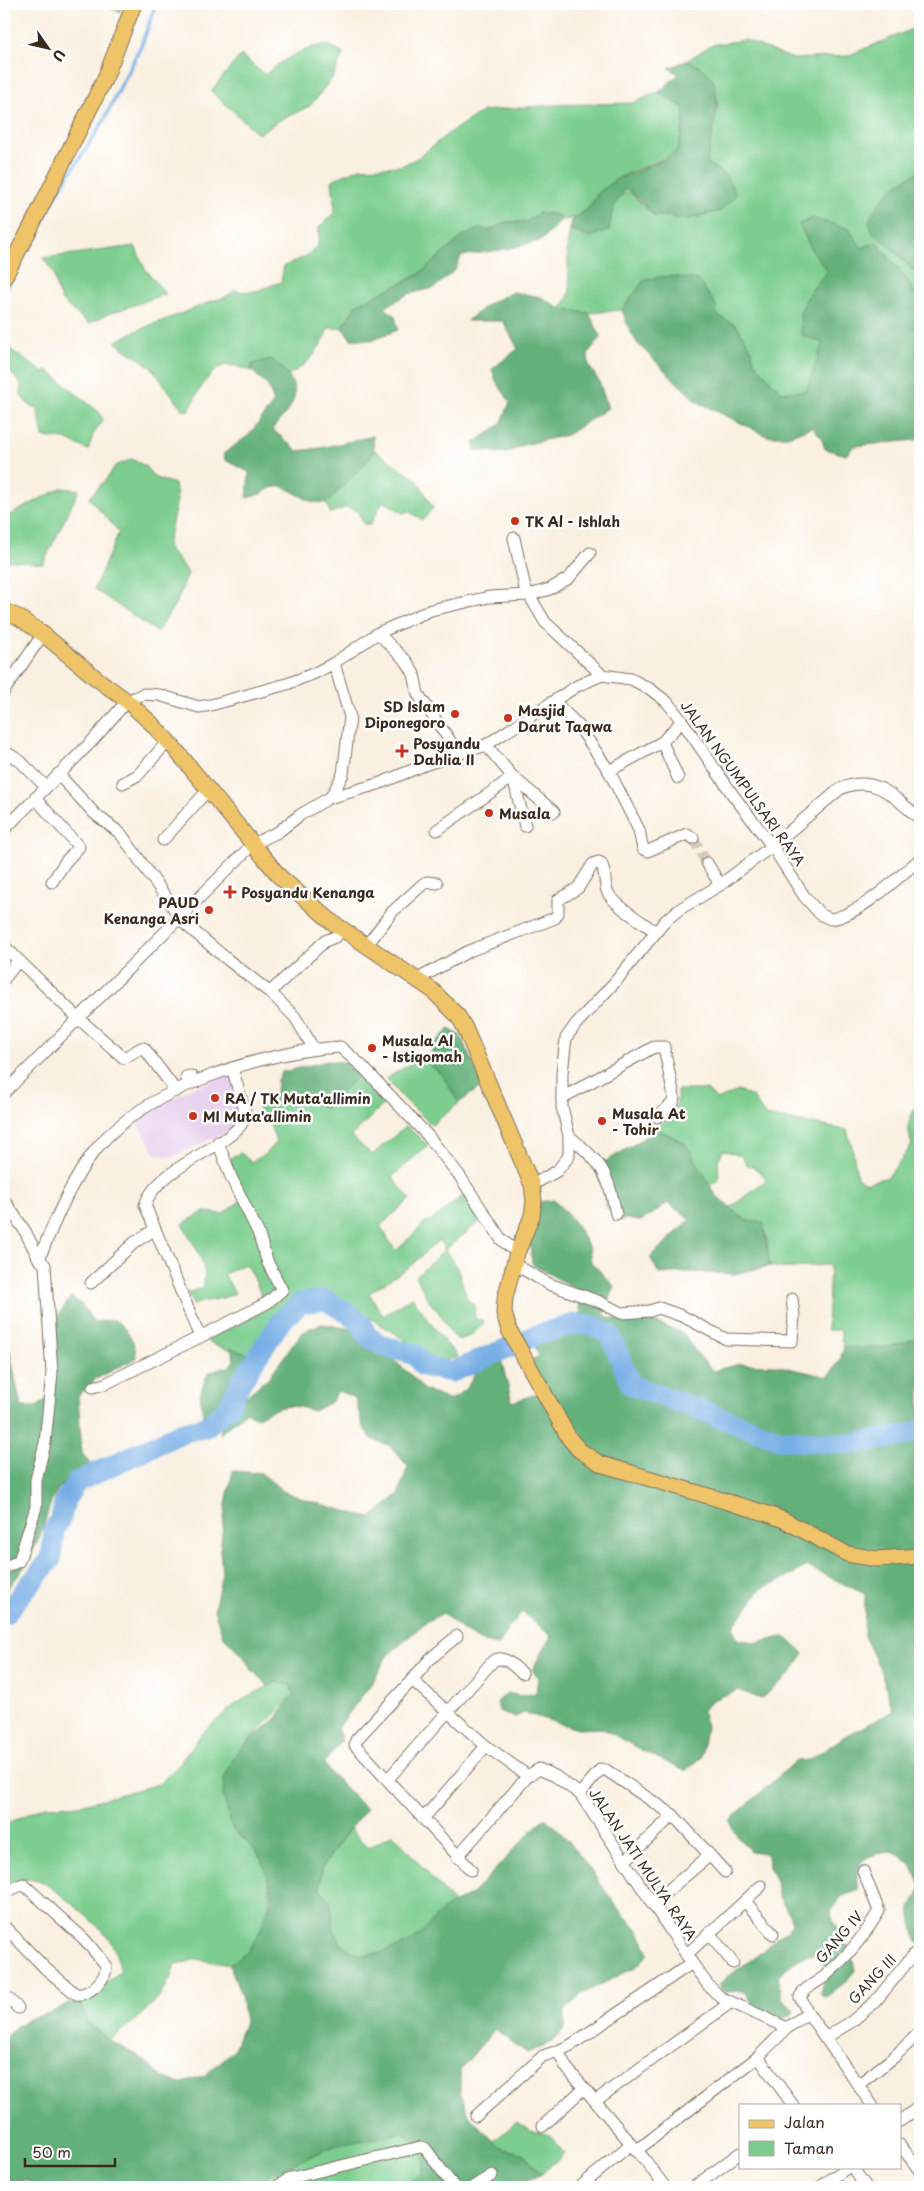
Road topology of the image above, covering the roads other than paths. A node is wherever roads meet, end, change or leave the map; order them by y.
1 (134, 4) edge
2 (4, 278) edge
3 (514, 538) dead end
4 (590, 553) dead end
5 (529, 595) junction
6 (4, 611) edge
7 (378, 633) junction
8 (43, 634) junction
9 (334, 663) junction
10 (602, 675) junction
11 (4, 691) edge
12 (127, 701) junction
13 (554, 702) junction
14 (682, 721) junction
15 (168, 741) junction
16 (662, 742) junction
17 (486, 745) junction
18 (4, 751) edge
19 (459, 754) junction
20 (609, 771) junction
21 (58, 774) junction
22 (513, 778) junction
23 (678, 778) dead end
24 (123, 783) dead end
25 (46, 787) junction
26 (208, 790) junction
27 (332, 797) junction
28 (35, 798) junction
29 (554, 812) dead end
30 (920, 819) edge
31 (524, 826) dead end
32 (4, 830) edge
33 (437, 830) dead end
34 (693, 838) dead end
35 (163, 840) dead end
36 (253, 844) junction
37 (772, 846) junction
38 (920, 859) edge
39 (707, 863) tunnel mouth
40 (52, 882) dead end
41 (437, 883) dead end
42 (720, 885) junction
43 (180, 917) junction
44 (344, 930) junction
45 (656, 932) junction
46 (367, 945) junction
47 (4, 946) edge
48 (18, 961) junction
49 (4, 979) edge
50 (418, 979) junction
51 (270, 992) junction
52 (79, 1019) junction
53 (314, 1049) junction
54 (232, 1068) junction
55 (176, 1091) junction
56 (4, 1093) edge
57 (562, 1098) junction
58 (657, 1117) dead end
59 (569, 1136) junction
60 (218, 1142) junction
61 (532, 1185) junction
62 (4, 1200) edge
63 (616, 1214) dead end
64 (154, 1230) junction
65 (39, 1259) junction
66 (516, 1259) junction
67 (92, 1283) dead end
68 (792, 1299) dead end
69 (200, 1337) junction
70 (93, 1387) dead end
71 (920, 1556) edge
72 (4, 1568) edge
73 (457, 1636) dead end
74 (522, 1673) dead end
75 (412, 1680) junction
76 (447, 1713) junction
77 (486, 1746) junction
78 (528, 1776) junction
79 (388, 1780) junction
80 (580, 1794) junction
81 (674, 1815) junction
82 (423, 1819) junction
83 (710, 1855) junction
84 (457, 1857) junction
85 (624, 1861) junction
86 (471, 1870) dead end
87 (863, 1871) dead end
88 (725, 1872) dead end
89 (761, 1886) dead end
90 (4, 1893) edge
91 (745, 1900) junction
92 (652, 1904) junction
93 (4, 1926) edge
94 (709, 1933) junction
95 (773, 1934) dead end
96 (914, 1954) dead end
97 (689, 1959) junction
98 (733, 1963) dead end
99 (4, 1994) edge
100 (730, 2003) junction
101 (18, 2008) dead end
102 (808, 2012) junction
103 (787, 2028) junction
104 (920, 2032) edge
105 (825, 2038) junction
106 (558, 2051) junction
107 (758, 2057) junction
108 (858, 2085) junction
109 (584, 2088) junction
110 (595, 2101) junction
111 (792, 2104) edge
112 (871, 2104) edge
113 (920, 2106) edge
114 (476, 2116) dead end
115 (902, 2120) edge
116 (543, 2126) dead end
117 (633, 2148) junction
118 (902, 2148) edge
119 (739, 2154) edge
120 (847, 2168) edge
121 (853, 2168) edge
122 (920, 2171) edge
123 (492, 2175) dead end
124 (279, 2186) edge
125 (454, 2187) edge
126 (473, 2187) edge
127 (580, 2187) edge
128 (665, 2187) edge
129 (694, 2187) edge
130 (820, 2187) edge
131 (866, 2187) edge

1 - 2 main road
3 - 5 street
4 - 5 street
5 - 7 street
5 - 10 street
6 - 8 main road
7 - 9 street
7 - 19 street
8 - 11 street
8 - 12 main road
9 - 12 street
9 - 27 street
10 - 13 street
10 - 14 street, JALAN NGUMPULSARI RAYA
12 - 15 main road
12 - 21 street
13 - 17 street
13 - 20 street
14 - 16 street
14 - 37 street, JALAN NGUMPULSARI RAYA
15 - 24 street
15 - 26 main road
16 - 20 street
16 - 23 street
17 - 19 street
17 - 22 street
18 - 25 street
19 - 27 street
20 - 34 street
21 - 25 street
21 - 43 street
22 - 29 street
22 - 31 street
22 - 33 street
25 - 28 street
26 - 35 street
26 - 36 main road
27 - 36 street
28 - 32 street
28 - 40 street
30 - 37 street
36 - 43 street
36 - 44 main road
37 - 38 street, JALAN NGUMPULSARI RAYA
37 - 42 street
39 - 42 street
41 - 46 street
42 - 45 street
43 - 51 street
43 - 52 street
44 - 46 main road
44 - 51 street
45 - 50 street
45 - 57 street
46 - 50 main road
47 - 48 street
48 - 49 street
48 - 52 street
50 - 61 main road
51 - 53 street
52 - 55 street
52 - 56 street
53 - 54 street
53 - 66 street
54 - 55 street
54 - 60 street
55 - 65 street
57 - 58 street
57 - 59 street
59 - 61 street
59 - 63 street
60 - 64 street
60 - 69 street
61 - 66 main road
62 - 65 street
64 - 67 street
64 - 69 street
65 - 72 street
66 - 68 street
66 - 71 main road
69 - 70 street
73 - 75 street
74 - 76 street
75 - 76 street
75 - 79 street
76 - 77 street
76 - 79 street
77 - 78 street
77 - 82 street
78 - 80 street, JALAN JATI MULYA RAYA
78 - 84 street
79 - 82 street
80 - 81 street
80 - 85 street, JALAN JATI MULYA RAYA
81 - 83 street
81 - 85 street
82 - 84 street
83 - 88 street
83 - 92 street
84 - 86 street
85 - 92 street, JALAN JATI MULYA RAYA
87 - 102 street, GANG IV
89 - 91 street
90 - 93 street
91 - 94 street
91 - 95 street
92 - 97 street, JALAN JATI MULYA RAYA
94 - 97 street
94 - 98 street
96 - 105 street, GANG III
97 - 100 street, JALAN JATI MULYA RAYA
97 - 106 street
99 - 101 street
100 - 103 street, JALAN JATI MULYA RAYA
100 - 110 street
102 - 103 street
102 - 105 street
103 - 107 street
104 - 108 street
105 - 108 street
106 - 109 street
106 - 114 street
107 - 111 street
107 - 117 street
108 - 112 street
109 - 110 street
109 - 116 street
110 - 117 street
113 - 115 street
117 - 127 street
117 - 128 street
118 - 122 street
119 - 129 street
120 - 130 street
121 - 131 street
123 - 126 street
124 - 125 street

